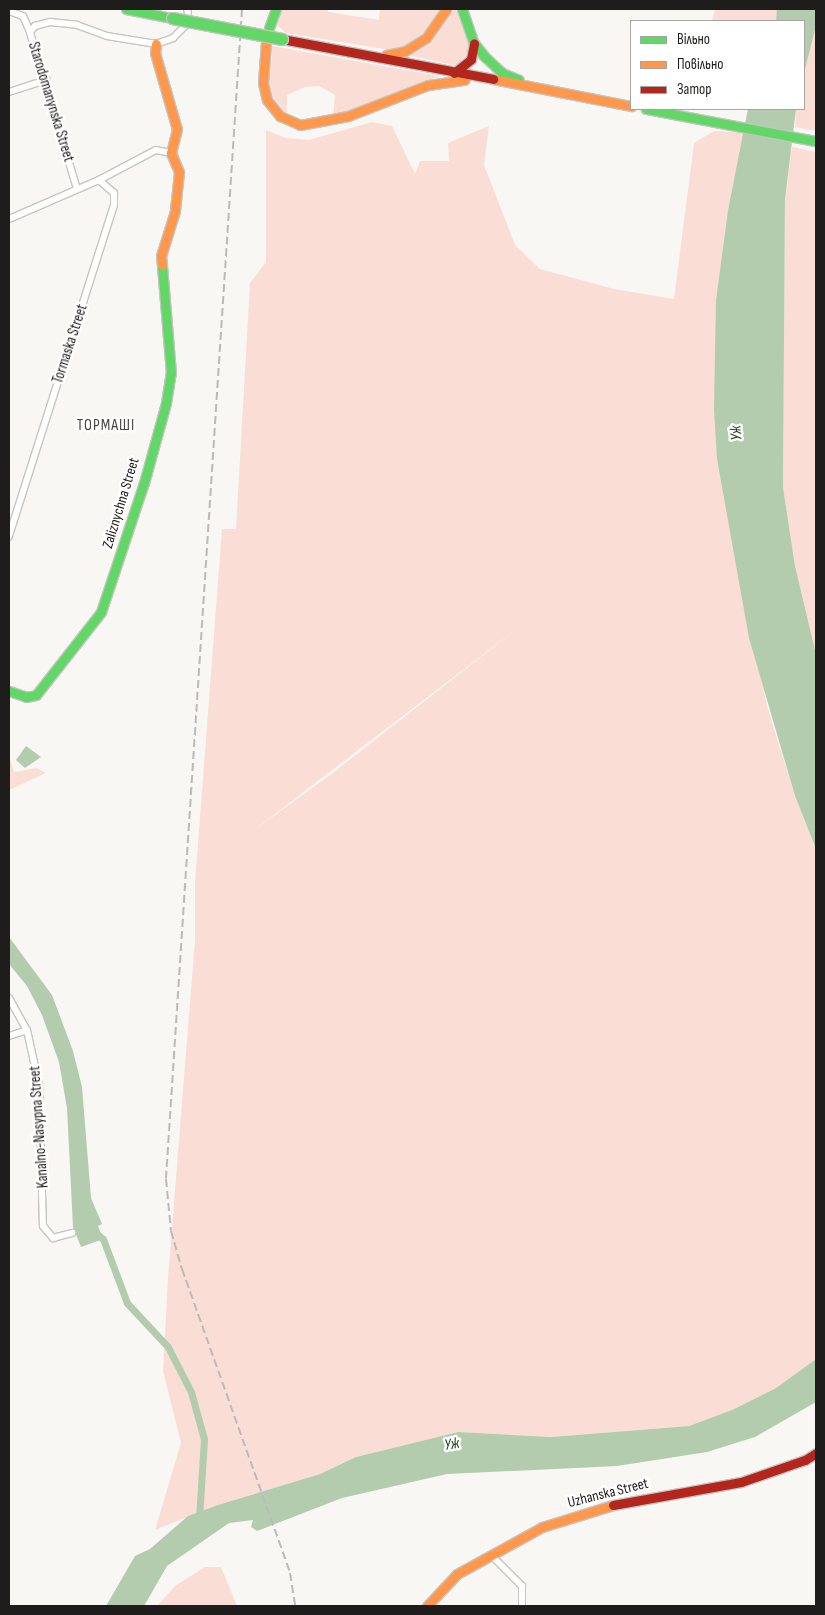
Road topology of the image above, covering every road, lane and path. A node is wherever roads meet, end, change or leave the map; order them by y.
1 (126, 9) edge
2 (276, 9) edge
3 (446, 9) edge
4 (462, 9) edge
5 (9, 11) edge
6 (185, 26) dead end
7 (268, 28) dead end
8 (30, 32) junction
9 (266, 42) dead end
10 (474, 42) junction
11 (156, 44) junction
12 (376, 56) junction
13 (454, 73) junction
14 (485, 79) junction
15 (47, 80) junction
16 (540, 89) junction
17 (9, 92) edge
18 (630, 106) edge
19 (652, 110) edge
20 (816, 141) edge
21 (171, 153) junction
22 (99, 180) junction
23 (76, 189) junction
24 (9, 219) edge
25 (9, 537) edge
26 (9, 691) edge
27 (9, 998) edge
28 (27, 1030) junction
29 (9, 1036) edge
30 (72, 1233) dead end
31 (816, 1453) edge
32 (491, 1555) junction
33 (427, 1606) edge
34 (522, 1606) edge

1 - 12 main road, bridge
2 - 7 main road
3 - 12 main road
4 - 10 main road
5 - 8 street
6 - 11 street
8 - 11 street, Starodomanynska Street
8 - 15 street, Starodomanynska Street
9 - 14 main road
10 - 13 main road
10 - 16 main road
11 - 21 main road, Zaliznychna Street
12 - 13 main road
13 - 14 main road
14 - 16 main road
15 - 17 street
15 - 23 street, Starodomanynska Street
16 - 18 main road
19 - 20 main road
21 - 22 street
21 - 26 main road, Zaliznychna Street
22 - 23 street
22 - 25 street, Tormaska Street
23 - 24 street
27 - 28 street, Kanalno-Nasypna Street
28 - 29 street
28 - 30 street, Kanalno-Nasypna Street
31 - 32 main road, Uzhanska Street
32 - 33 main road, Uzhanska Street
32 - 34 street

